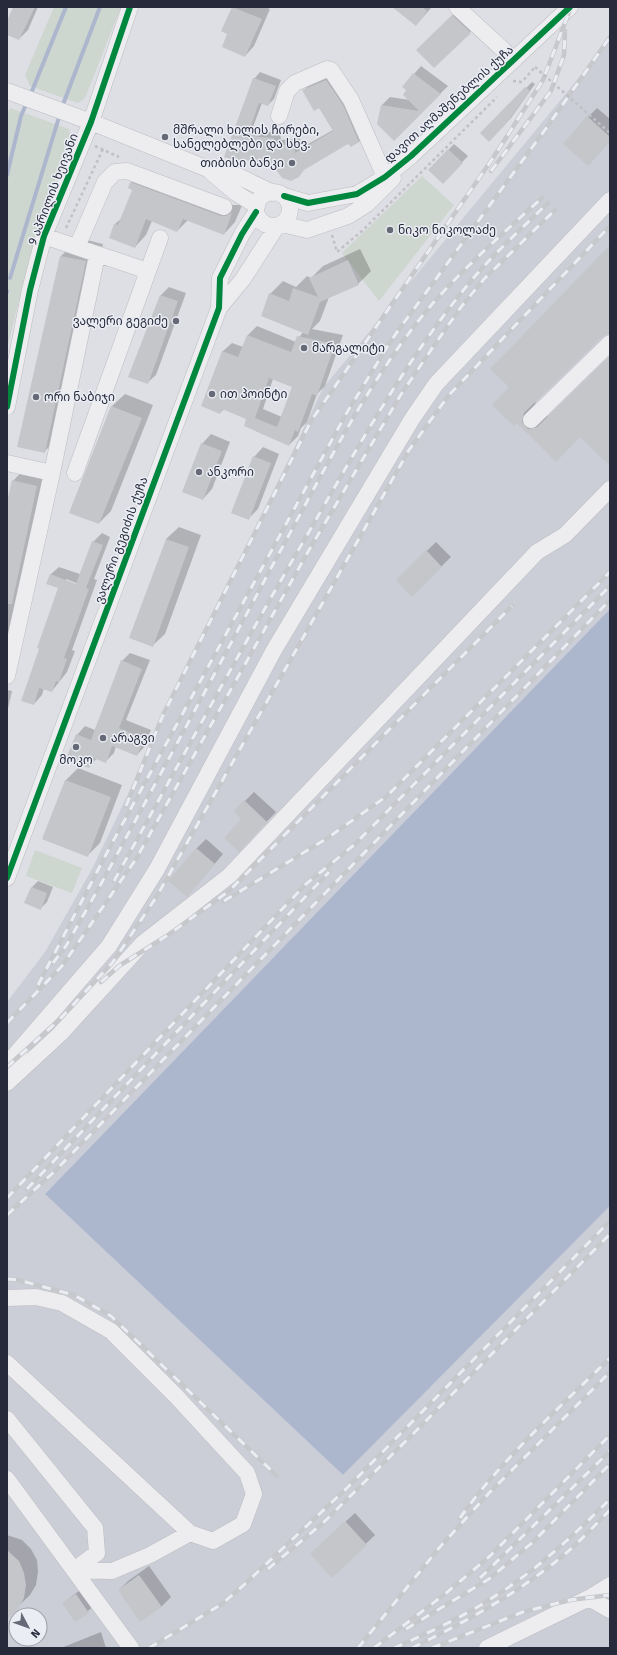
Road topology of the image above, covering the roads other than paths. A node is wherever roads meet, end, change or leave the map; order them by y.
1 (130, 7) edge
2 (457, 7) edge
3 (570, 7) edge
4 (514, 60) junction
5 (7, 91) edge
6 (279, 116) dead end
7 (91, 122) junction
8 (411, 156) junction
9 (208, 169) junction
10 (385, 177) junction
11 (278, 194) junction
12 (610, 200) edge
13 (224, 207) dead end
14 (256, 209) junction
15 (280, 225) junction
16 (44, 236) junction
17 (160, 238) dead end
18 (77, 247) junction
19 (94, 253) junction
20 (148, 271) junction
21 (219, 308) junction
22 (610, 343) edge
23 (7, 407) edge
24 (531, 420) dead end
25 (7, 463) edge
26 (52, 473) junction
27 (75, 473) dead end
28 (610, 489) edge
29 (7, 676) edge
30 (7, 878) edge
31 (7, 1064) edge
32 (7, 1082) edge
33 (7, 1298) edge
34 (7, 1363) edge
35 (7, 1419) edge
36 (7, 1479) edge
37 (190, 1533) junction
38 (74, 1570) junction
39 (610, 1585) edge
40 (589, 1598) junction
41 (610, 1610) edge
42 (131, 1648) edge
43 (488, 1648) edge

1 - 7 street, 9 აპრილის ხეივანი
2 - 4 street
3 - 4 street, დავით აღმაშენებლის ქუჩა
4 - 8 street, დავით აღმაშენებლის ქუჩა
5 - 7 street, დავით აღმაშენებლის ქუჩა
6 - 10 street
7 - 9 street, დავით აღმაშენებლის ქუჩა
7 - 16 street, 9 აპრილის ხეივანი
8 - 10 street, დავით აღმაშენებლის ქუჩა
8 - 15 street, დავით აღმაშენებლის ქუჩა
9 - 11 street, დავით აღმაშენებლის ქუჩა
9 - 14 street, დავით აღმაშენებლის ქუჩა
10 - 11 street, დავით აღმაშენებლის ქუჩა
11 - 14 street
11 - 15 street
12 - 31 street
13 - 18 street
14 - 15 street
14 - 21 street, ვალერი გეგიძის ქუჩა
15 - 21 street, ვალერი გეგიძის ქუჩა
16 - 18 street
16 - 23 street, 9 აპრილის ხეივანი
17 - 20 street
18 - 19 street
19 - 20 street
19 - 26 street
20 - 27 street
21 - 30 street, ვალერი გეგიძის ქუჩა
22 - 24 street
25 - 26 street
26 - 29 street
28 - 32 street
33 - 37 street
34 - 37 street
35 - 38 street
36 - 38 street
37 - 38 street
38 - 42 street
39 - 40 street
40 - 41 street
40 - 43 street

